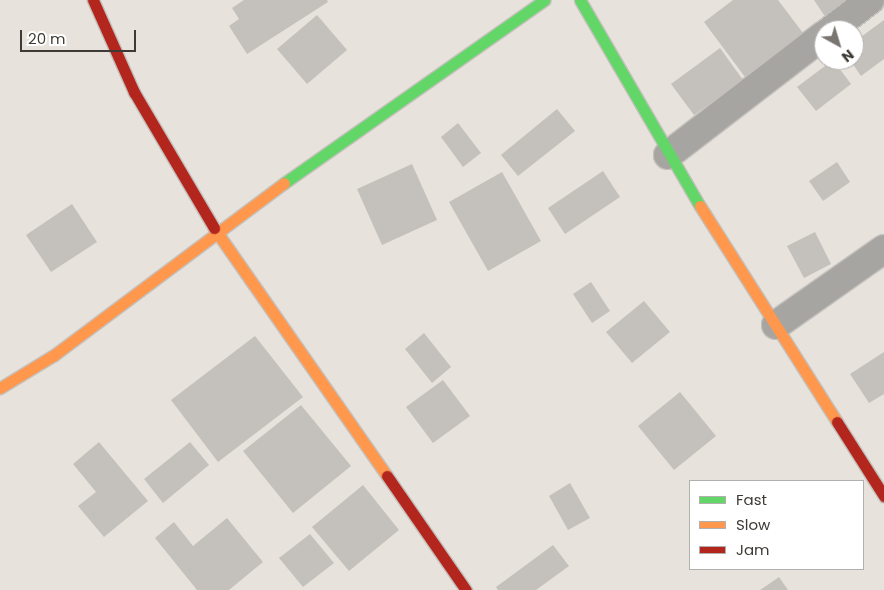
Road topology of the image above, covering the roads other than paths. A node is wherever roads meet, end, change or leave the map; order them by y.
1 (93, 0) edge
2 (544, 0) edge
3 (580, 0) edge
4 (870, 0) edge
5 (844, 20) edge
6 (814, 43) edge
7 (668, 155) junction
8 (216, 231) junction
9 (884, 249) edge
10 (776, 325) junction
11 (0, 388) edge
12 (883, 493) edge
13 (466, 590) edge

1 - 8 street
2 - 8 street
3 - 7 street
4 - 5 street
6 - 7 street
7 - 10 street
8 - 11 street
8 - 13 street
9 - 10 street
10 - 12 street

